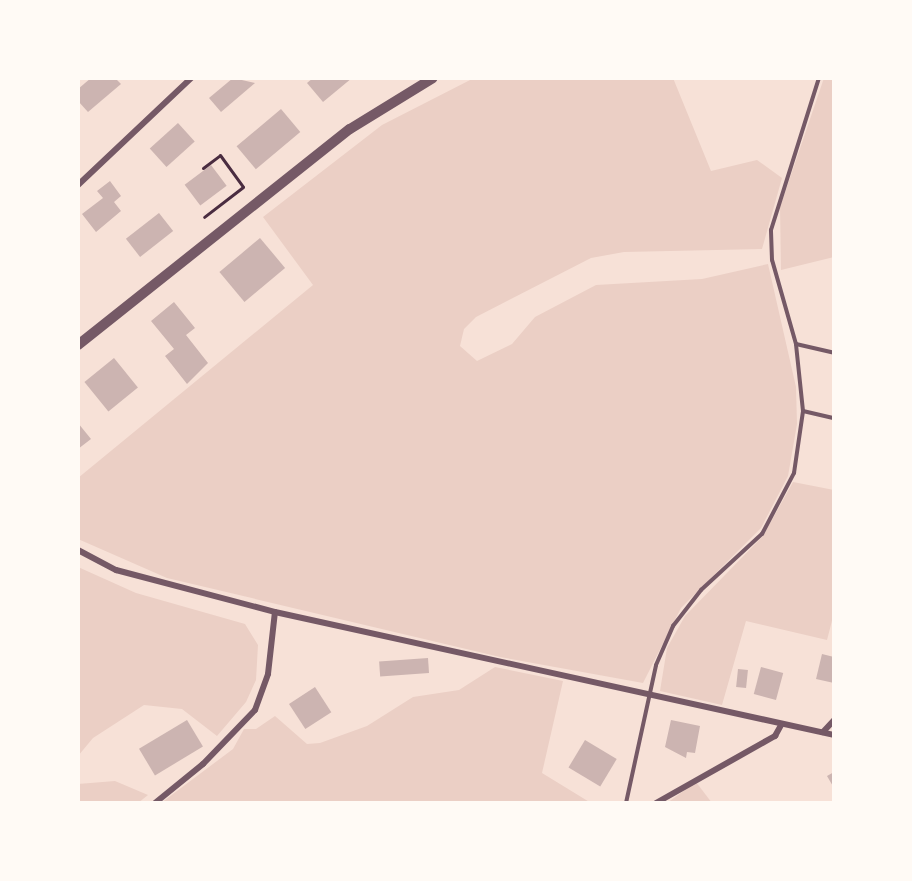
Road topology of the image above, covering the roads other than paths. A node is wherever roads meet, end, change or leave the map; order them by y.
1 (191, 78) edge
2 (433, 78) edge
3 (819, 78) edge
4 (78, 185) edge
5 (796, 344) junction
6 (78, 345) edge
7 (834, 353) edge
8 (803, 411) junction
9 (834, 418) edge
10 (78, 550) edge
11 (275, 612) junction
12 (651, 696) junction
13 (834, 720) edge
14 (781, 724) junction
15 (824, 732) junction
16 (834, 735) edge
17 (155, 803) edge
18 (626, 803) edge
19 (656, 803) edge

1 - 4 street
2 - 6 street
3 - 5 lane
5 - 7 lane
5 - 8 lane
8 - 9 lane
8 - 12 lane
10 - 11 street
11 - 12 street
11 - 17 street
12 - 14 street
12 - 18 lane
13 - 15 street
14 - 15 street
14 - 19 street
15 - 16 street

